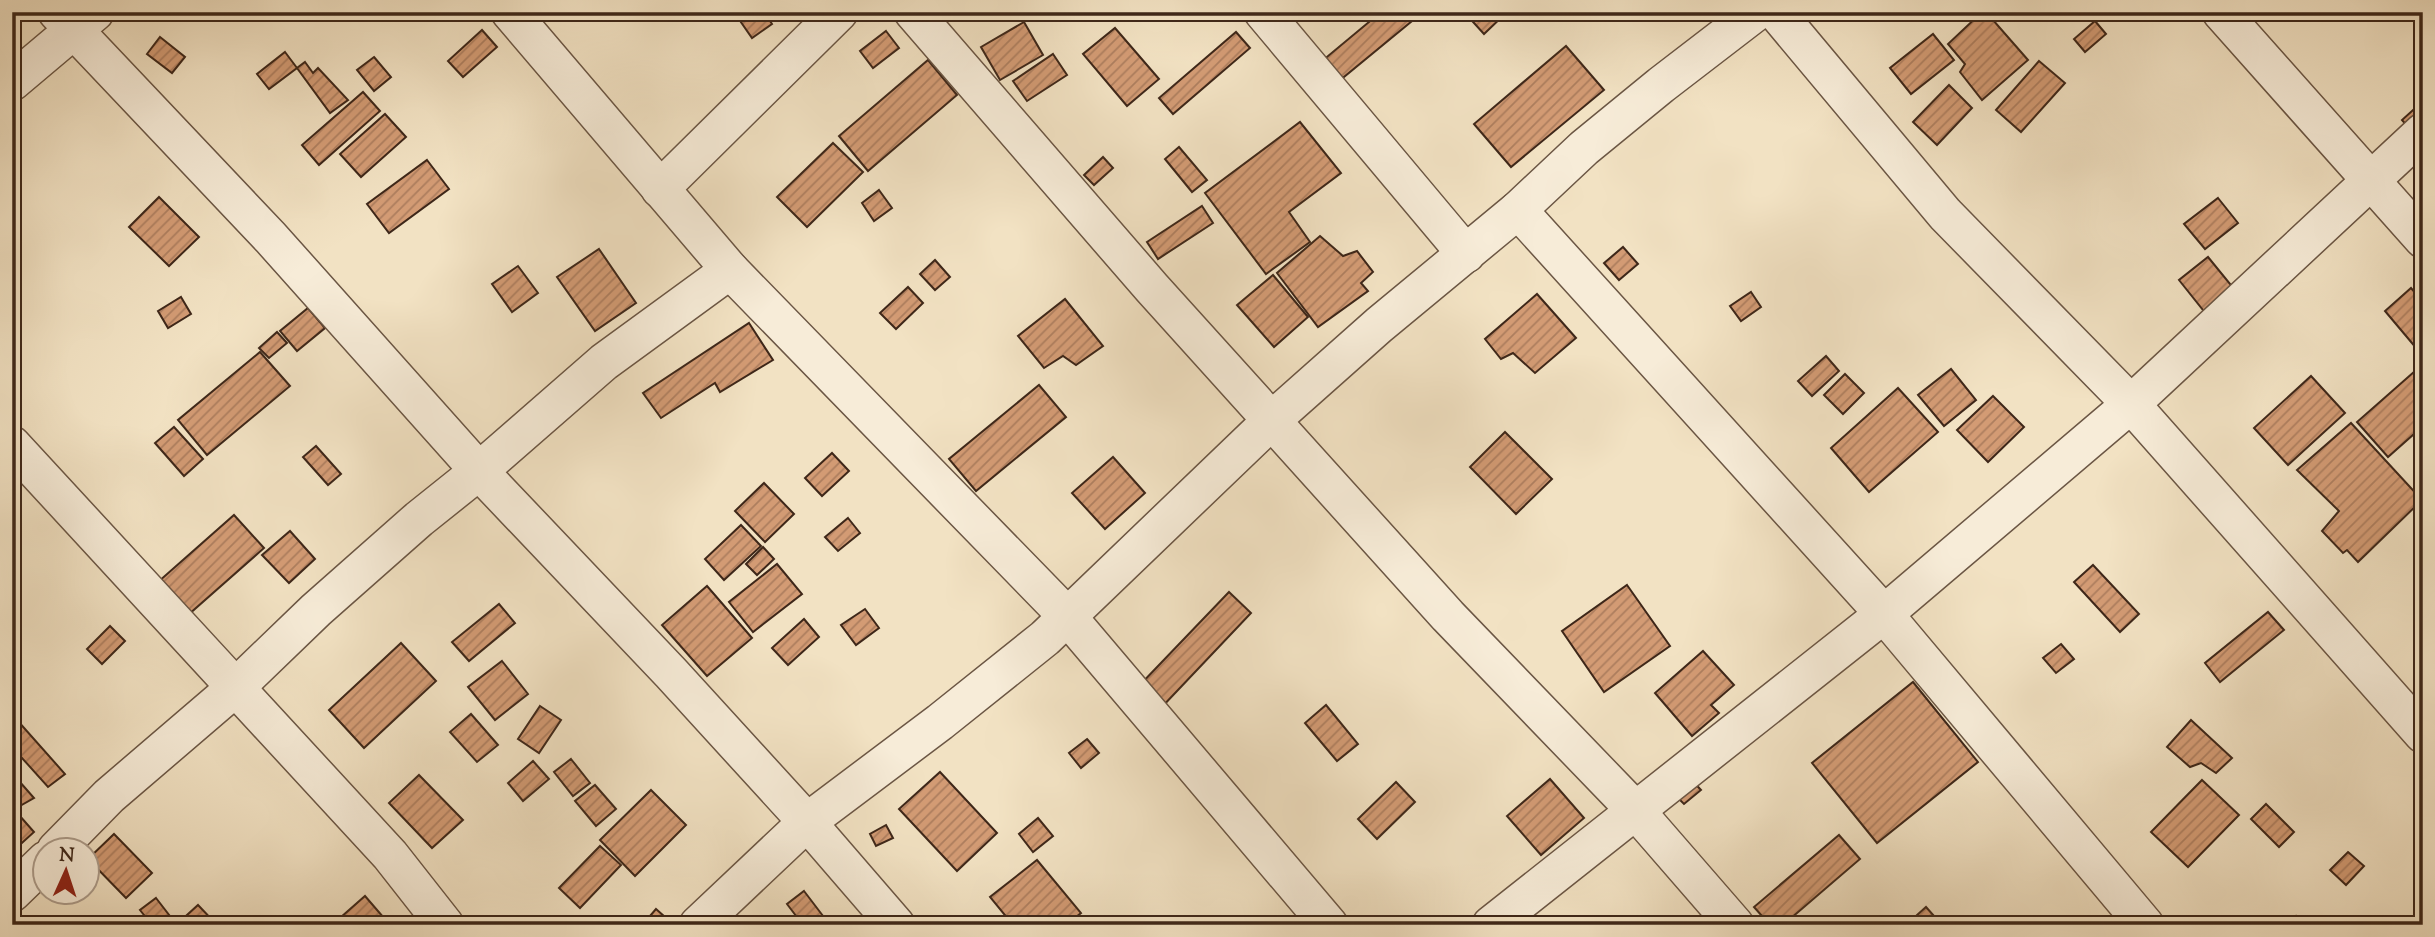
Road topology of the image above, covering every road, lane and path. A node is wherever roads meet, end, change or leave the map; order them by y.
1 (510, 12) edge
2 (839, 12) edge
3 (913, 12) edge
4 (1263, 12) edge
5 (1756, 12) edge
6 (1776, 12) edge
7 (2221, 12) edge
8 (75, 18) edge
9 (1714, 24) edge
10 (12, 82) edge
11 (2423, 132) edge
12 (2371, 180) junction
13 (660, 190) junction
14 (1518, 210) junction
15 (2423, 239) edge
16 (1466, 254) junction
17 (730, 270) junction
18 (2131, 404) junction
19 (1272, 420) junction
20 (12, 445) edge
21 (479, 471) junction
22 (1884, 614) junction
23 (1067, 617) junction
24 (235, 688) junction
25 (2423, 734) edge
26 (1636, 811) junction
27 (807, 822) junction
28 (69, 836) edge
29 (32, 874) edge
30 (12, 893) edge
31 (445, 925) edge
32 (698, 925) edge
33 (896, 925) edge
34 (1329, 925) edge
35 (1491, 925) edge
36 (1735, 925) edge
37 (2146, 925) edge

1 - 13 street
2 - 13 street
3 - 19 street
4 - 16 street
5 - 9 street
6 - 18 street
7 - 12 street
8 - 10 street
8 - 21 street
9 - 14 street
11 - 12 street
12 - 15 street
12 - 18 street
13 - 17 street
14 - 16 street
14 - 22 street
16 - 19 street
17 - 21 street
17 - 23 street
18 - 22 street
18 - 25 street
19 - 23 street
19 - 26 street
20 - 24 street
21 - 24 street
21 - 27 street
22 - 26 street
22 - 37 street
23 - 27 street
23 - 34 street
24 - 28 street
24 - 31 street
26 - 35 street
26 - 36 street
27 - 32 street
27 - 33 street
29 - 30 street

